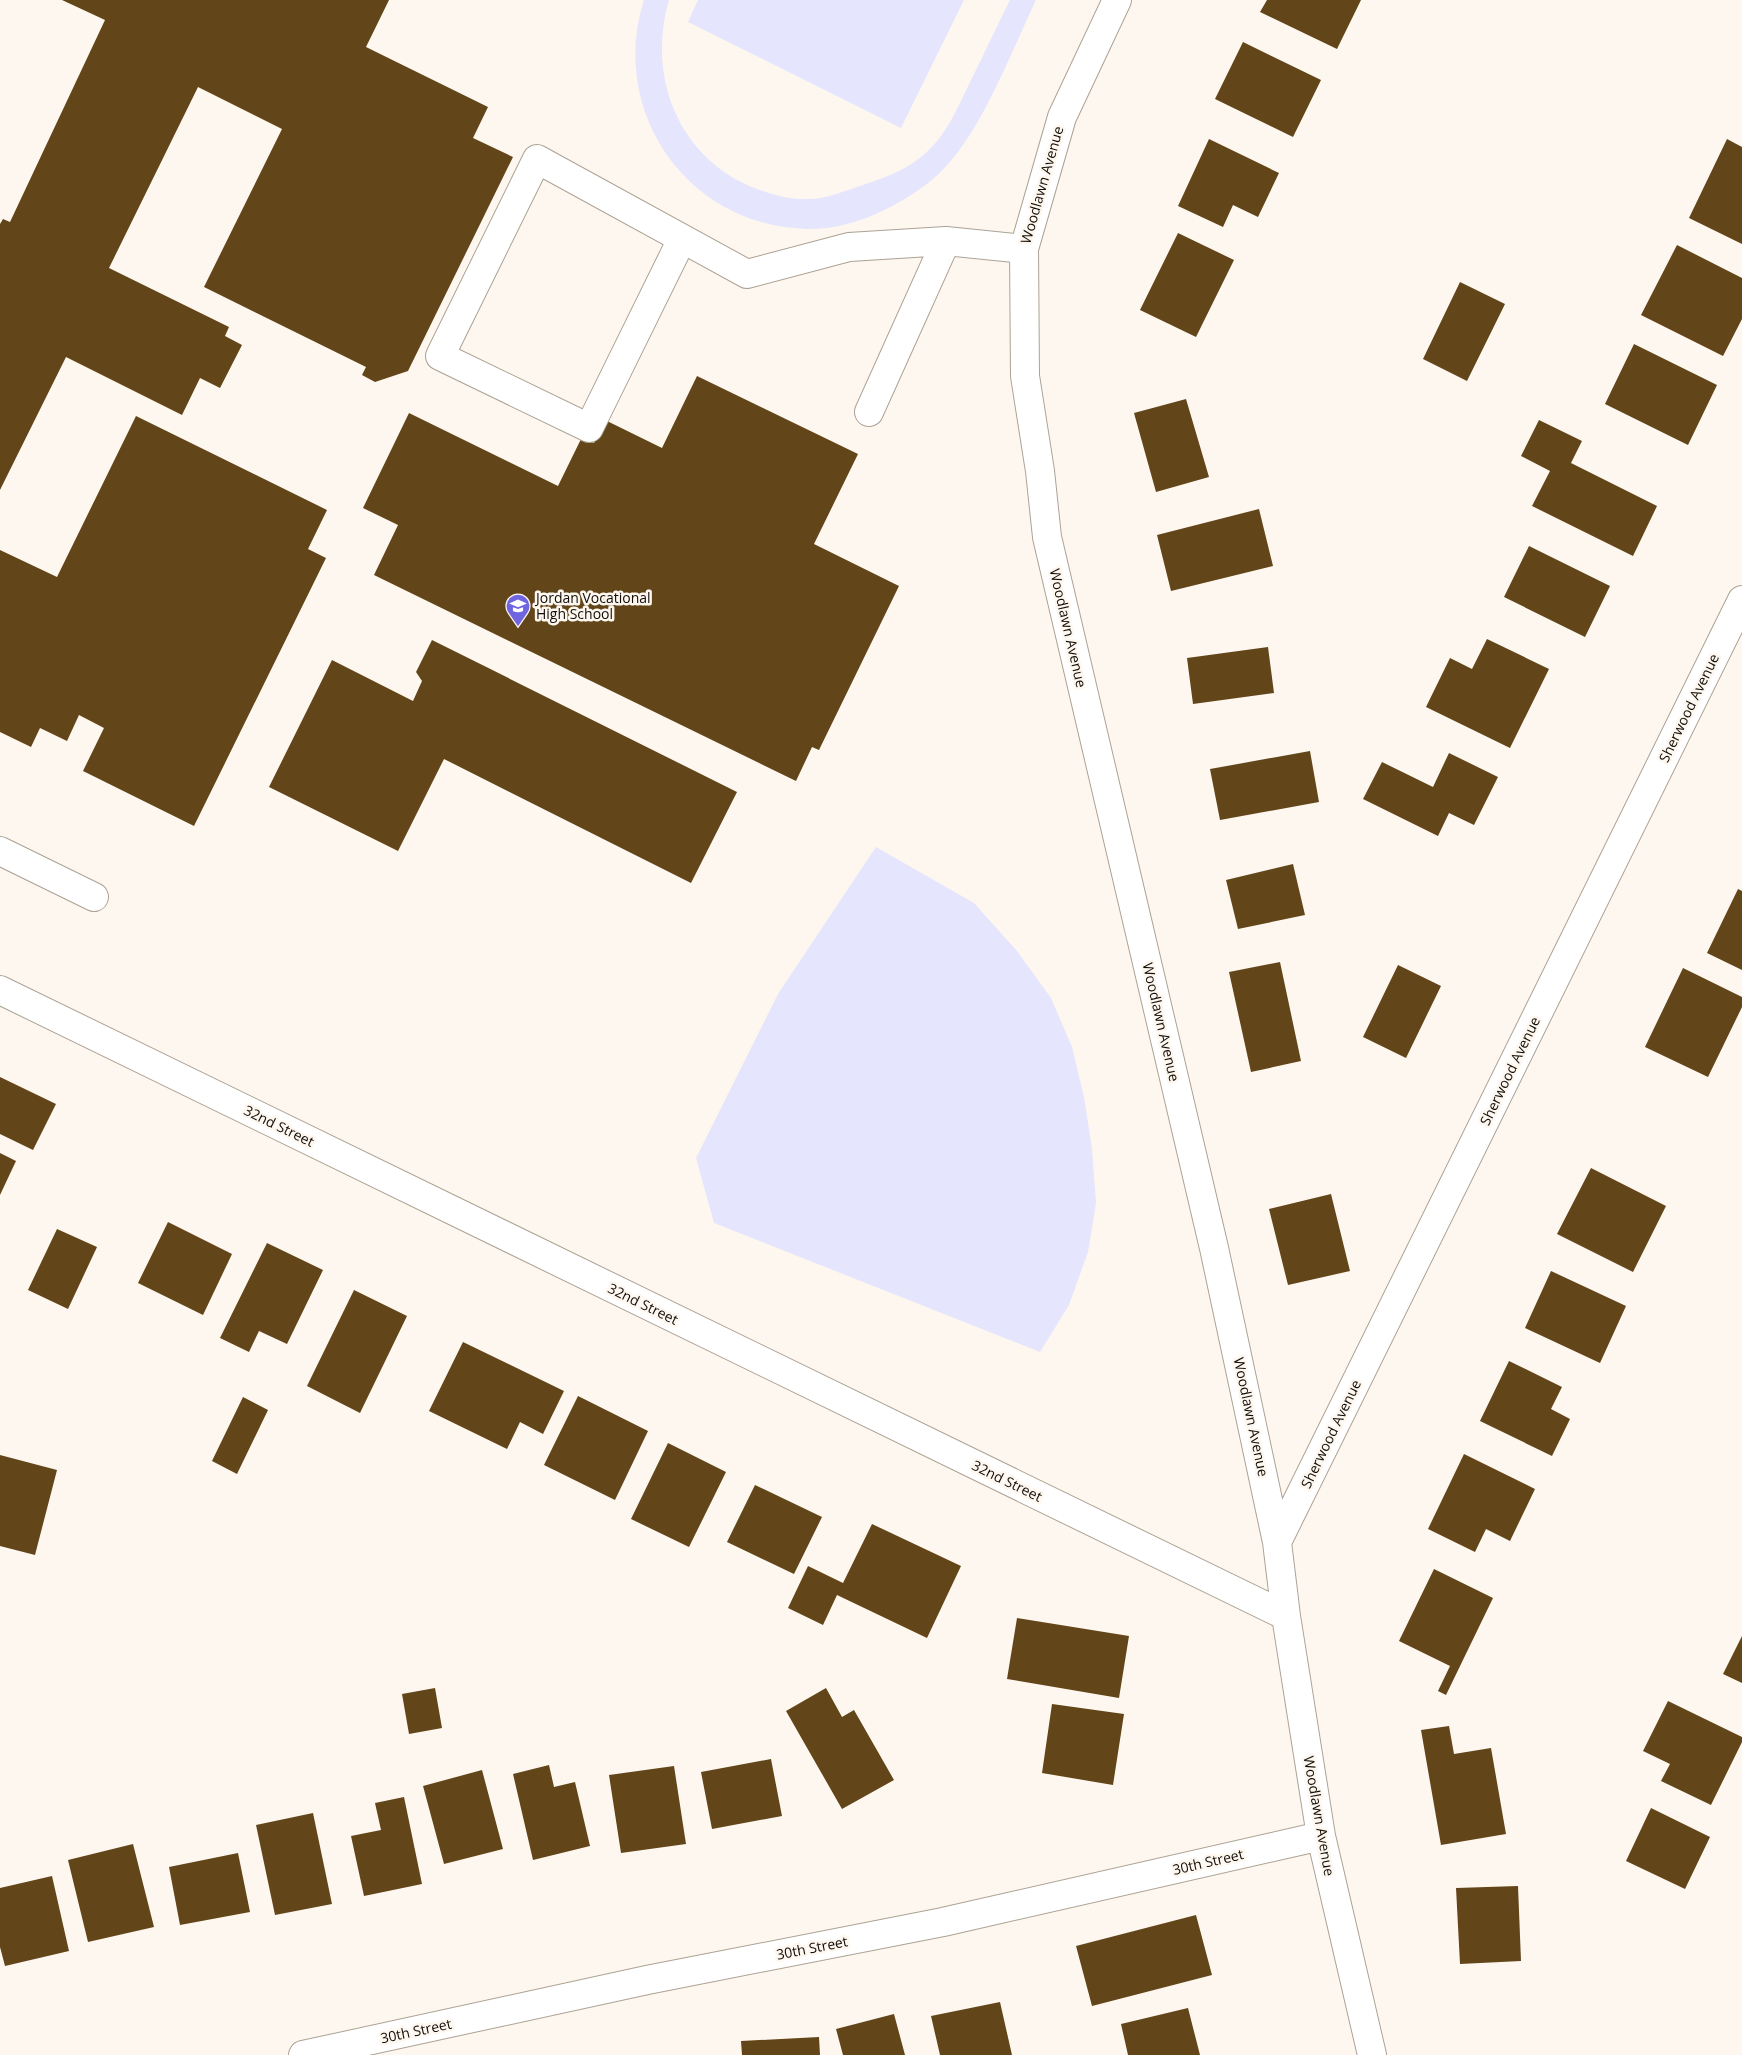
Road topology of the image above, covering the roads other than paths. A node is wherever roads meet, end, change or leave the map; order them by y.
1 (1117, 0) edge
2 (682, 239) junction
3 (946, 241) junction
4 (1024, 248) junction
5 (870, 412) dead end
6 (1742, 600) edge
7 (0, 851) edge
8 (94, 897) dead end
9 (0, 990) edge
10 (1277, 1542) junction
11 (1286, 1616) junction
12 (1321, 1836) junction
13 (303, 2055) edge
14 (1372, 2055) edge

1 - 4 street, Woodlawn Avenue
2 - 2 street
2 - 3 street
3 - 4 street
3 - 5 street
4 - 10 street, Woodlawn Avenue
6 - 10 street, Sherwood Avenue
7 - 8 street
9 - 11 street, 32nd Street
10 - 11 street, Woodlawn Avenue
11 - 12 street, Woodlawn Avenue
12 - 13 street, 30th Street
12 - 14 street, Woodlawn Avenue

